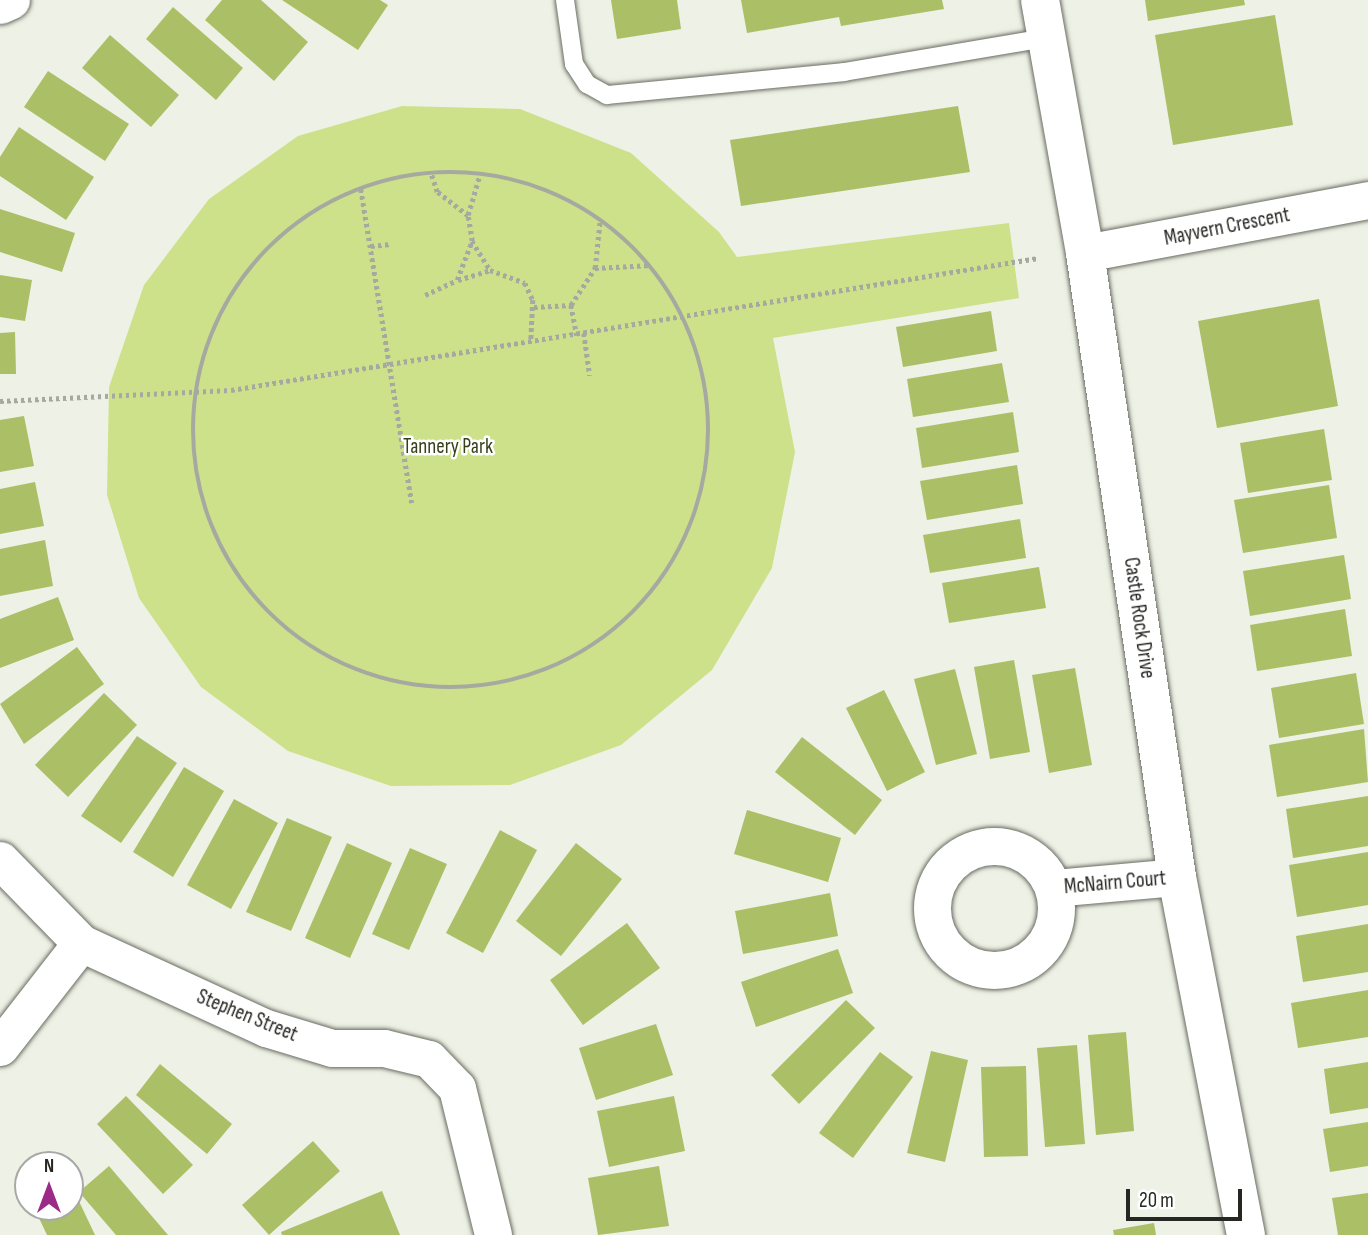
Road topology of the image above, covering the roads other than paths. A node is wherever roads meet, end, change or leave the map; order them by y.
1 (11, 0) edge
2 (565, 0) edge
3 (1040, 0) edge
4 (0, 5) edge
5 (1046, 38) junction
6 (1368, 200) edge
7 (1085, 253) junction
8 (0, 860) edge
9 (1177, 877) junction
10 (1054, 888) dead end
11 (81, 943) junction
12 (0, 1046) edge
13 (493, 1235) edge
14 (1246, 1235) edge

1 - 4 street
2 - 5 lane
3 - 5 street, Castle Rock Drive
5 - 7 street, Castle Rock Drive
6 - 7 street, Mayvern Crescent
7 - 9 street, Castle Rock Drive
8 - 11 street, Stephen Street
9 - 10 street, McNairn Court
9 - 14 street, Castle Rock Drive
11 - 12 street
11 - 13 street, Stephen Street

